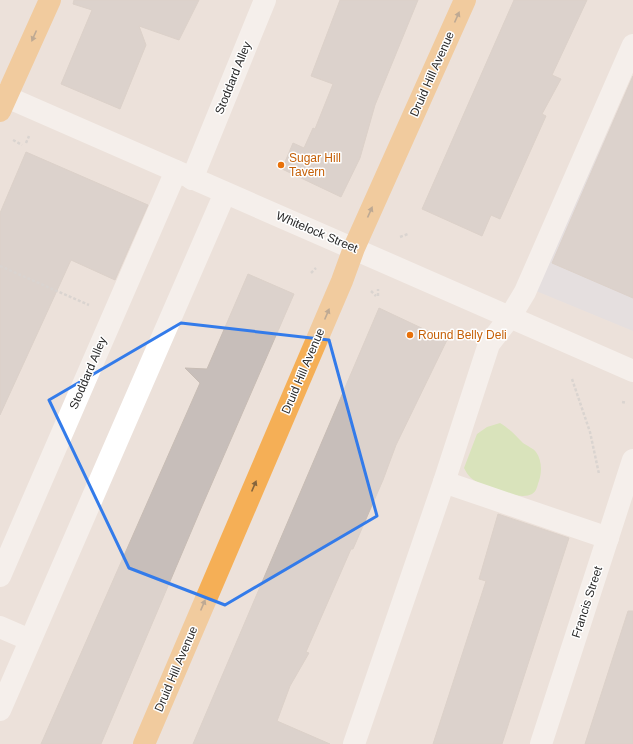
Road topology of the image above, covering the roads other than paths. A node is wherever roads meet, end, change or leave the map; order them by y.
1 (50, 0) edge
2 (265, 0) edge
3 (465, 0) edge
4 (633, 45) edge
5 (2, 100) edge
6 (184, 175) junction
7 (225, 193) junction
8 (354, 248) junction
9 (510, 317) junction
10 (633, 371) edge
11 (633, 460) edge
12 (444, 482) junction
13 (608, 538) junction
14 (0, 576) edge
15 (0, 627) edge
16 (30, 640) junction
17 (0, 710) edge
18 (144, 744) edge
19 (354, 744) edge
20 (541, 744) edge

1 -> 5 main road
2 - 6 street, Stoddard Alley
8 -> 3 main road, Druid Hill Avenue
4 - 9 street
5 - 6 street, Whitelock Street
6 - 7 street, Whitelock Street
6 - 14 street, Stoddard Alley
7 - 8 street, Whitelock Street
7 - 16 street
8 - 9 street, Whitelock Street
18 -> 8 main road, Druid Hill Avenue
9 - 10 street, Whitelock Street
9 - 12 street
11 - 13 street, Francis Street
12 - 13 street
12 - 19 street
13 - 20 street, Francis Street
15 - 16 street
16 - 17 street

